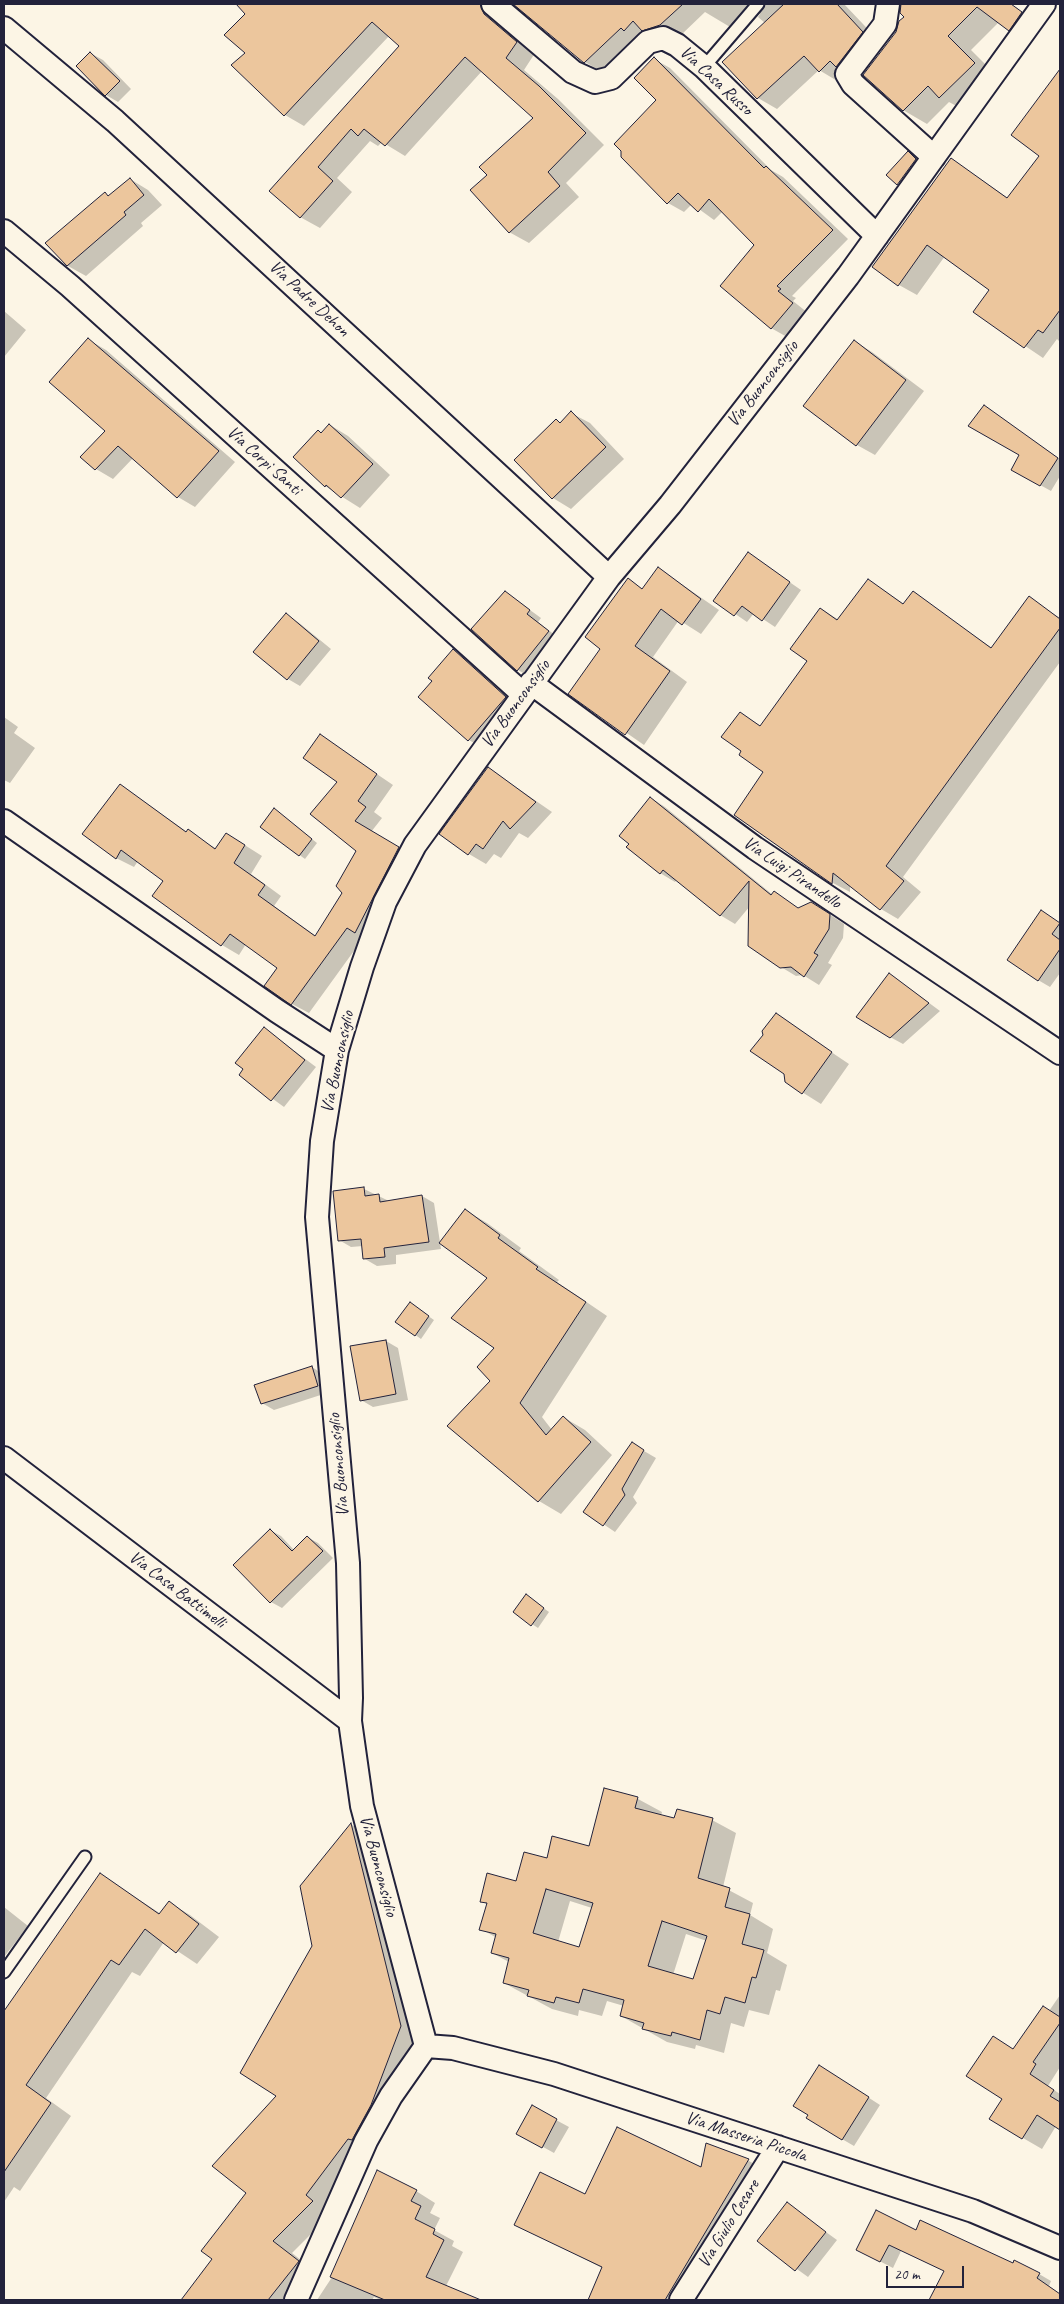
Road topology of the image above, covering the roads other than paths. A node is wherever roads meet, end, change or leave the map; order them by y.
1 (492, 4) edge
2 (758, 4) edge
3 (888, 4) edge
4 (1044, 4) edge
5 (4, 28) edge
6 (704, 67) junction
7 (934, 157) junction
8 (4, 231) edge
9 (876, 236) junction
10 (609, 576) junction
11 (527, 688) junction
12 (4, 821) edge
13 (337, 1050) junction
14 (1060, 1053) edge
15 (4, 1458) edge
16 (350, 1721) junction
17 (85, 1857) dead end
18 (4, 1972) edge
19 (426, 2046) junction
20 (778, 2147) junction
21 (1060, 2248) edge
22 (296, 2300) edge
23 (682, 2300) edge

1 - 6 street, Via Casa Russo
2 - 6 lane
3 - 7 street
4 - 7 street, Via Buonconsiglio
5 - 10 street, Via Padre Dehon
6 - 9 street, Via Casa Russo
7 - 9 street, Via Buonconsiglio
8 - 11 street, Via Corpi Santi
9 - 10 street, Via Buonconsiglio
10 - 11 street, Via Buonconsiglio
11 - 13 street, Via Buonconsiglio
11 - 14 street, Via Luigi Pirandello
12 - 13 street
13 - 16 street, Via Buonconsiglio
15 - 16 street, Via Casa Battimelli
16 - 19 street, Via Buonconsiglio
17 - 18 lane
19 - 20 street, Via Masseria Piccola
19 - 22 street
20 - 21 street, Via Masseria Piccola
20 - 23 street, Via Giulio Cesare

